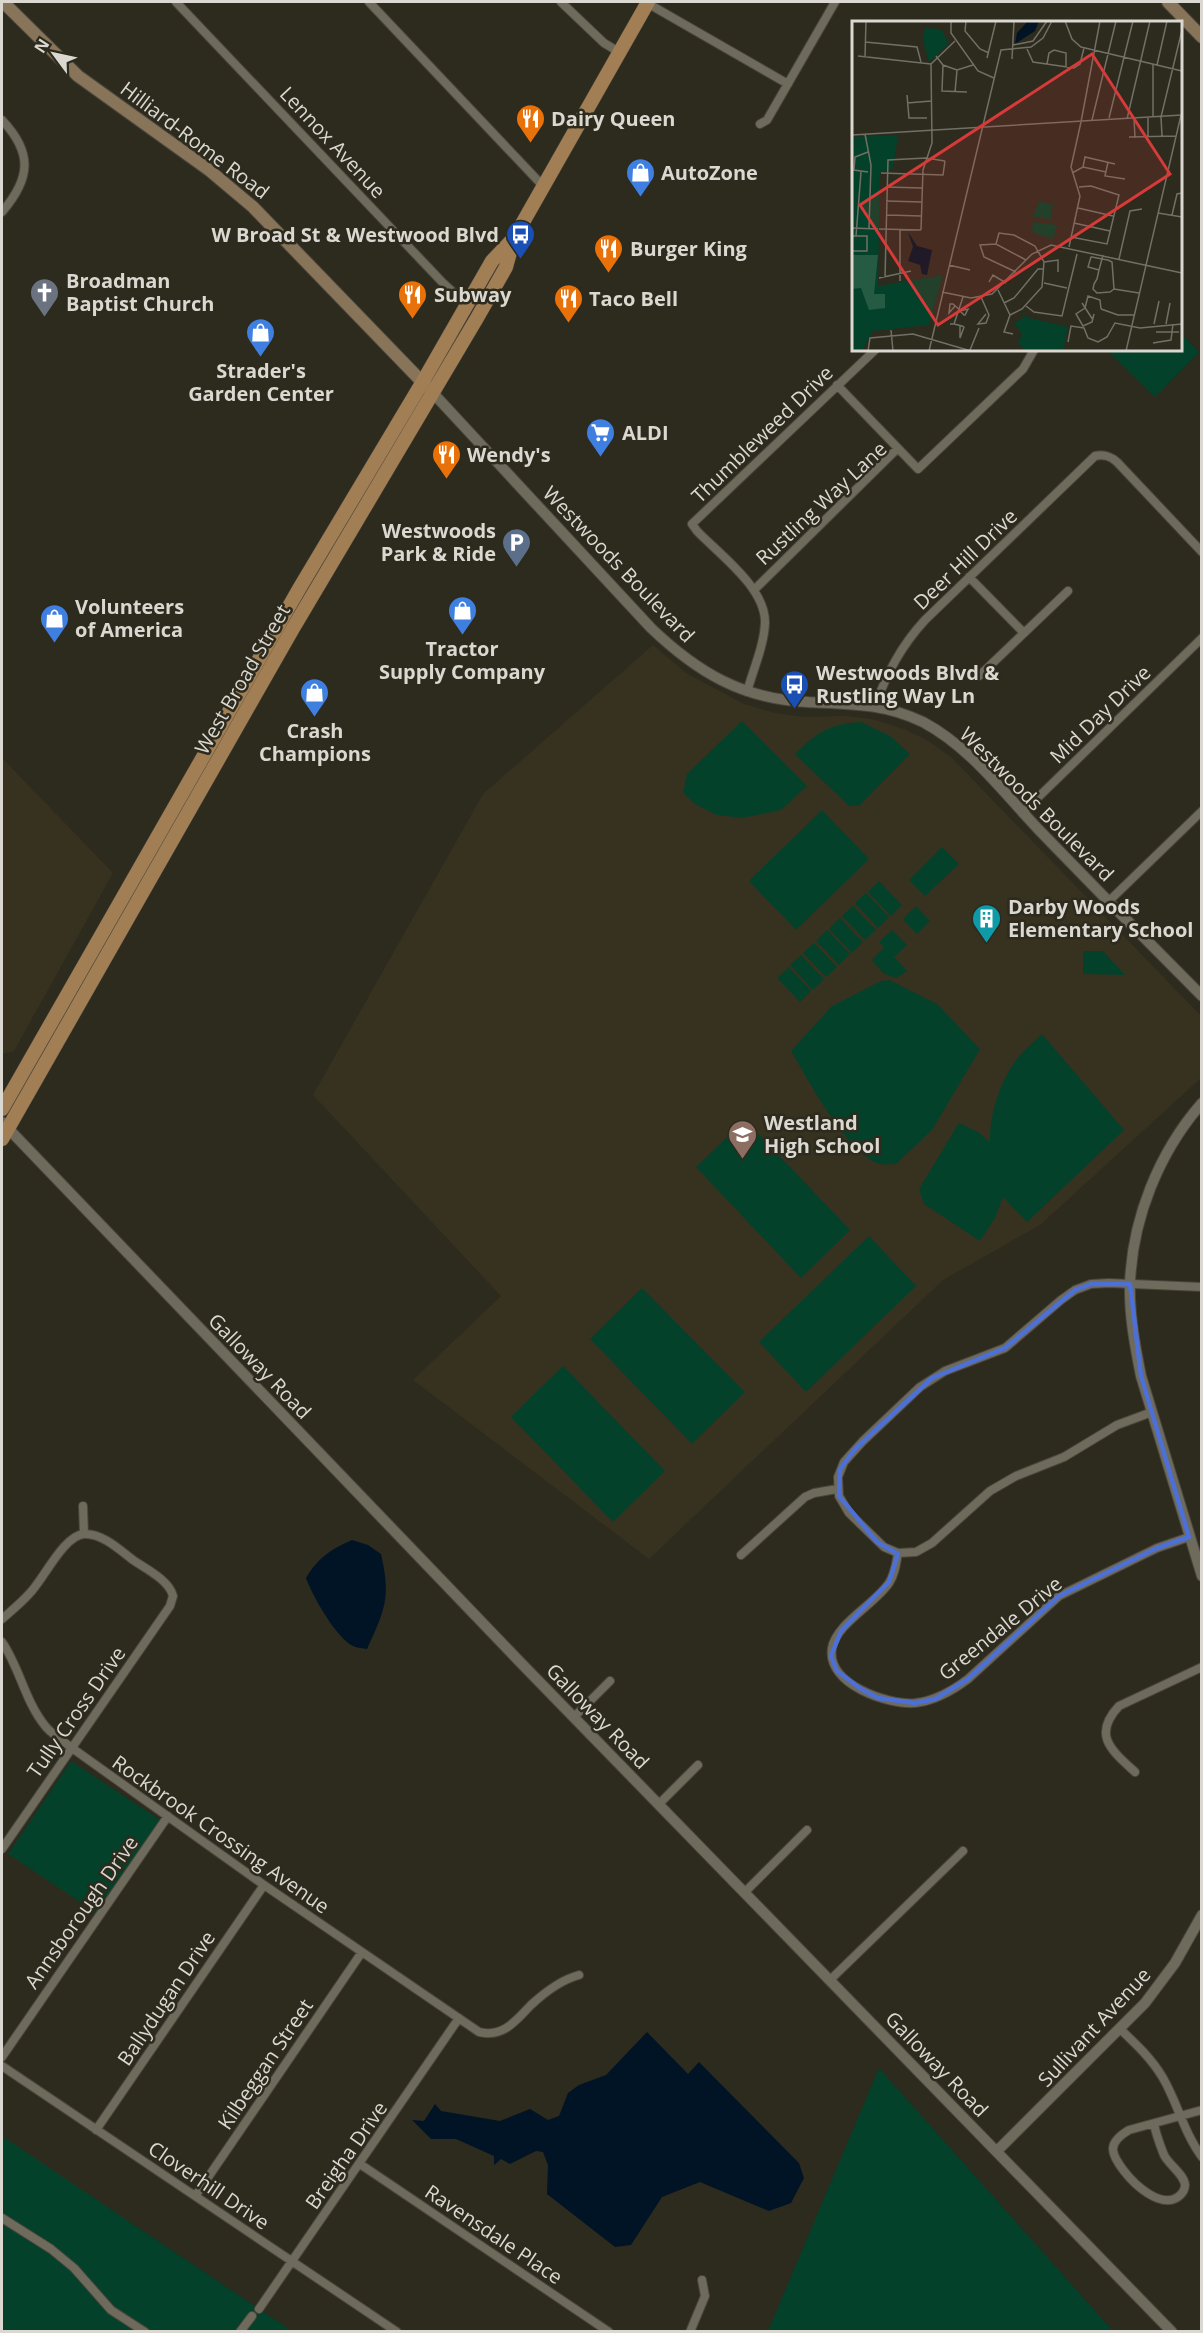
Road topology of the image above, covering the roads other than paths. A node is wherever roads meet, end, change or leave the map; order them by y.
1 (3, 2) edge
2 (176, 2) edge
3 (369, 2) edge
4 (561, 2) edge
5 (647, 2) edge
6 (835, 2) edge
7 (1168, 2) edge
8 (1202, 37) edge
9 (620, 52) junction
10 (788, 84) junction
11 (2, 120) edge
12 (760, 124) dead end
13 (543, 186) junction
14 (2, 212) edge
15 (514, 238) junction
16 (466, 305) junction
17 (874, 351) edge
18 (1033, 351) edge
19 (422, 383) junction
20 (837, 385) junction
21 (433, 393) junction
22 (897, 449) junction
23 (1202, 552) edge
24 (969, 577) junction
25 (754, 590) junction
26 (1068, 591) dead end
27 (1024, 633) junction
28 (1202, 638) edge
29 (979, 676) dead end
30 (747, 692) junction
31 (875, 706) junction
32 (1202, 811) edge
33 (1022, 813) junction
34 (1108, 902) junction
35 (1199, 988) edge
36 (1202, 1103) edge
37 (2, 1109) edge
38 (3, 1130) edge
39 (1130, 1284) junction
40 (1202, 1287) edge
41 (1152, 1412) junction
42 (837, 1489) junction
43 (83, 1506) dead end
44 (84, 1534) junction
45 (1190, 1537) junction
46 (898, 1553) junction
47 (741, 1555) dead end
48 (1202, 1576) edge
49 (2, 1619) edge
50 (2, 1642) edge
51 (1202, 1666) edge
52 (610, 1681) dead end
53 (574, 1717) junction
54 (72, 1749) junction
55 (698, 1765) dead end
56 (1135, 1772) dead end
57 (659, 1804) junction
58 (168, 1816) junction
59 (807, 1830) dead end
60 (2, 1849) edge
61 (963, 1851) dead end
62 (264, 1885) junction
63 (745, 1892) junction
64 (1202, 1915) edge
65 (362, 1952) junction
66 (579, 1975) dead end
67 (830, 1980) junction
68 (459, 2018) junction
69 (1120, 2029) junction
70 (2, 2057) edge
71 (2, 2066) edge
72 (1202, 2110) edge
73 (1180, 2117) junction
74 (1154, 2124) junction
75 (96, 2130) junction
76 (997, 2151) junction
77 (1202, 2157) edge
78 (360, 2164) junction
79 (196, 2195) junction
80 (2, 2218) edge
81 (292, 2261) junction
82 (702, 2280) dead end
83 (259, 2309) dead end
84 (252, 2316) dead end
85 (145, 2331) edge
86 (240, 2331) edge
87 (397, 2331) edge
88 (609, 2331) edge
89 (690, 2331) edge
90 (1172, 2331) edge

1 - 19 main road, Hilliard-Rome Road
2 - 16 street, Lennox Avenue
3 - 13 street
4 - 9 street
5 - 9 main road, West Broad Street
5 - 10 street
6 - 10 street
7 - 8 main road
9 - 13 main road, West Broad Street
10 - 12 street
11 - 14 street
13 - 15 main road, West Broad Street
15 - 16 main road, West Broad Street
15 - 21 main road, West Broad Street
16 - 19 main road, West Broad Street
17 - 20 street, Thumbleweed Drive
18 - 22 street, Rustling Way Lane
19 - 21 main road, Hilliard-Rome Road
19 - 37 main road, West Broad Street
20 - 22 street
20 - 25 street, Thumbleweed Drive
21 - 30 street, Westwoods Boulevard
21 - 38 main road, West Broad Street
22 - 25 street, Rustling Way Lane
23 - 24 street, Deer Hill Drive
24 - 27 street
24 - 31 street, Deer Hill Drive
25 - 30 street, Rustling Way Lane
26 - 27 street
27 - 29 street
28 - 33 street, Mid Day Drive
30 - 31 street, Westwoods Boulevard
31 - 33 street, Westwoods Boulevard
32 - 34 street
33 - 34 street, Westwoods Boulevard
34 - 35 street, Westwoods Boulevard
36 - 39 street
38 - 53 street, Galloway Road
39 - 40 street
39 - 41 street
39 - 42 street
41 - 45 street
41 - 46 street
42 - 46 street
42 - 47 street
43 - 44 street
44 - 49 street
44 - 54 street, Tully Cross Drive
45 - 46 street, Greendale Drive
45 - 48 street
50 - 54 street, Rockbrook Crossing Avenue
51 - 56 street
52 - 53 street
53 - 57 street, Galloway Road
54 - 58 street, Rockbrook Crossing Avenue
54 - 60 street, Tully Cross Drive
55 - 57 street
57 - 63 street, Galloway Road
58 - 62 street, Rockbrook Crossing Avenue
58 - 70 street, Annsborough Drive
59 - 63 street
61 - 67 street
62 - 65 street, Rockbrook Crossing Avenue
62 - 75 street, Ballydugan Drive
63 - 67 street, Galloway Road
64 - 69 street, Sullivant Avenue
65 - 68 street, Rockbrook Crossing Avenue
65 - 79 street, Kilbeggan Street
66 - 68 street, Rockbrook Crossing Avenue
67 - 76 street, Galloway Road
68 - 78 street, Breigha Drive
69 - 73 street
69 - 76 street, Sullivant Avenue
71 - 75 street, Cloverhill Drive
72 - 73 street
73 - 74 street
73 - 77 street
74 - 74 street
75 - 79 street, Cloverhill Drive
76 - 90 street, Galloway Road
78 - 81 street, Breigha Drive
78 - 88 street, Ravensdale Place
79 - 81 street, Cloverhill Drive
80 - 85 street
81 - 83 street, Breigha Drive
81 - 87 street, Cloverhill Drive
82 - 89 street
84 - 86 street

